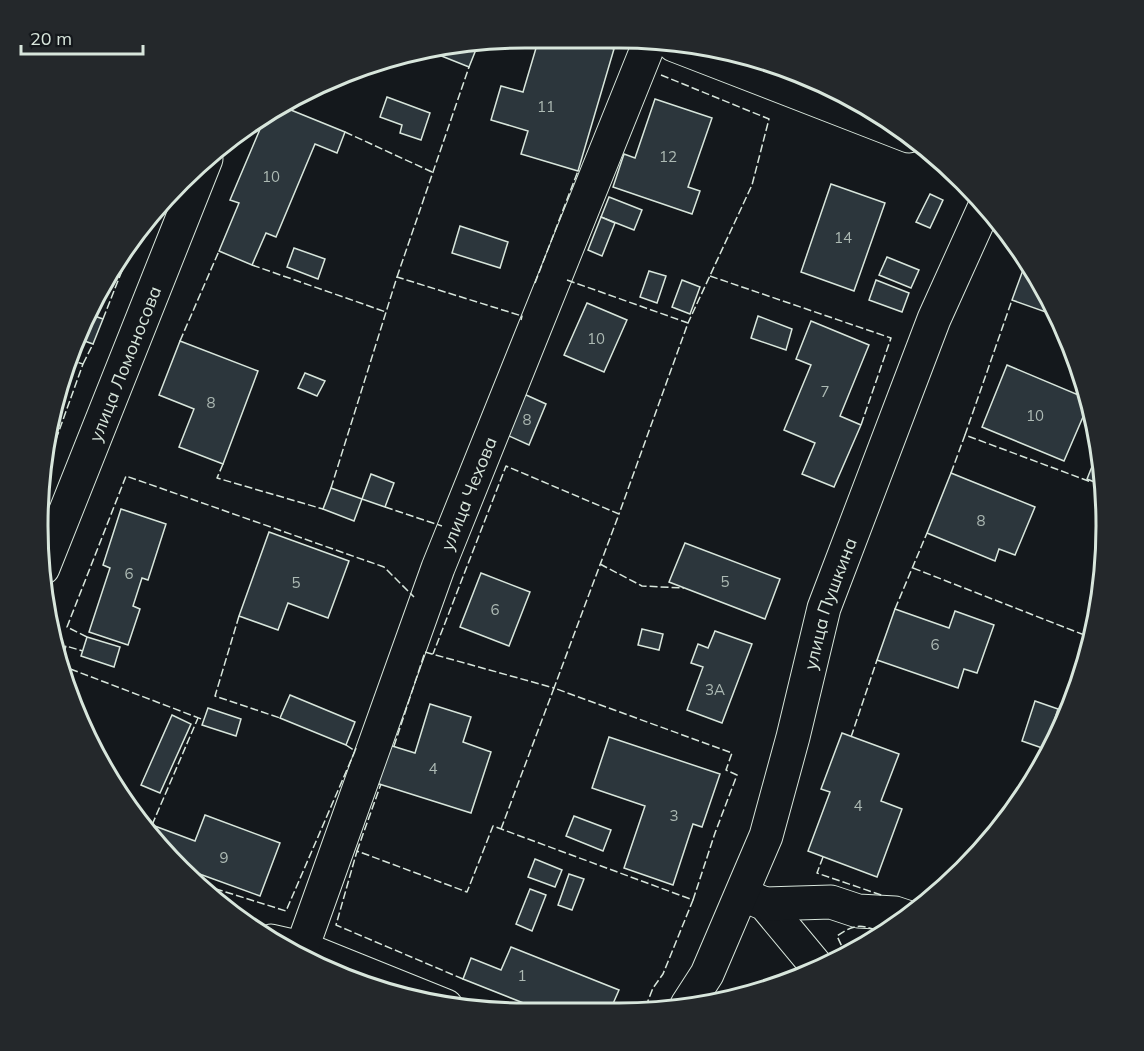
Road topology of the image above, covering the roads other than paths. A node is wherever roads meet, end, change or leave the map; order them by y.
1 (647, 49) edge
2 (700, 55) edge
3 (876, 123) edge
4 (198, 178) edge
5 (981, 215) edge
6 (49, 553) edge
7 (753, 899) junction
8 (896, 914) edge
9 (289, 940) edge
10 (323, 958) edge
11 (812, 962) edge
12 (382, 981) edge
13 (692, 997) edge

1 - 9 street, улица Чехова
2 - 3 street
4 - 6 street, улица Ломоносова
5 - 7 street, улица Пушкина
7 - 8 street
7 - 11 street
7 - 13 street, улица Пушкина
10 - 12 street

